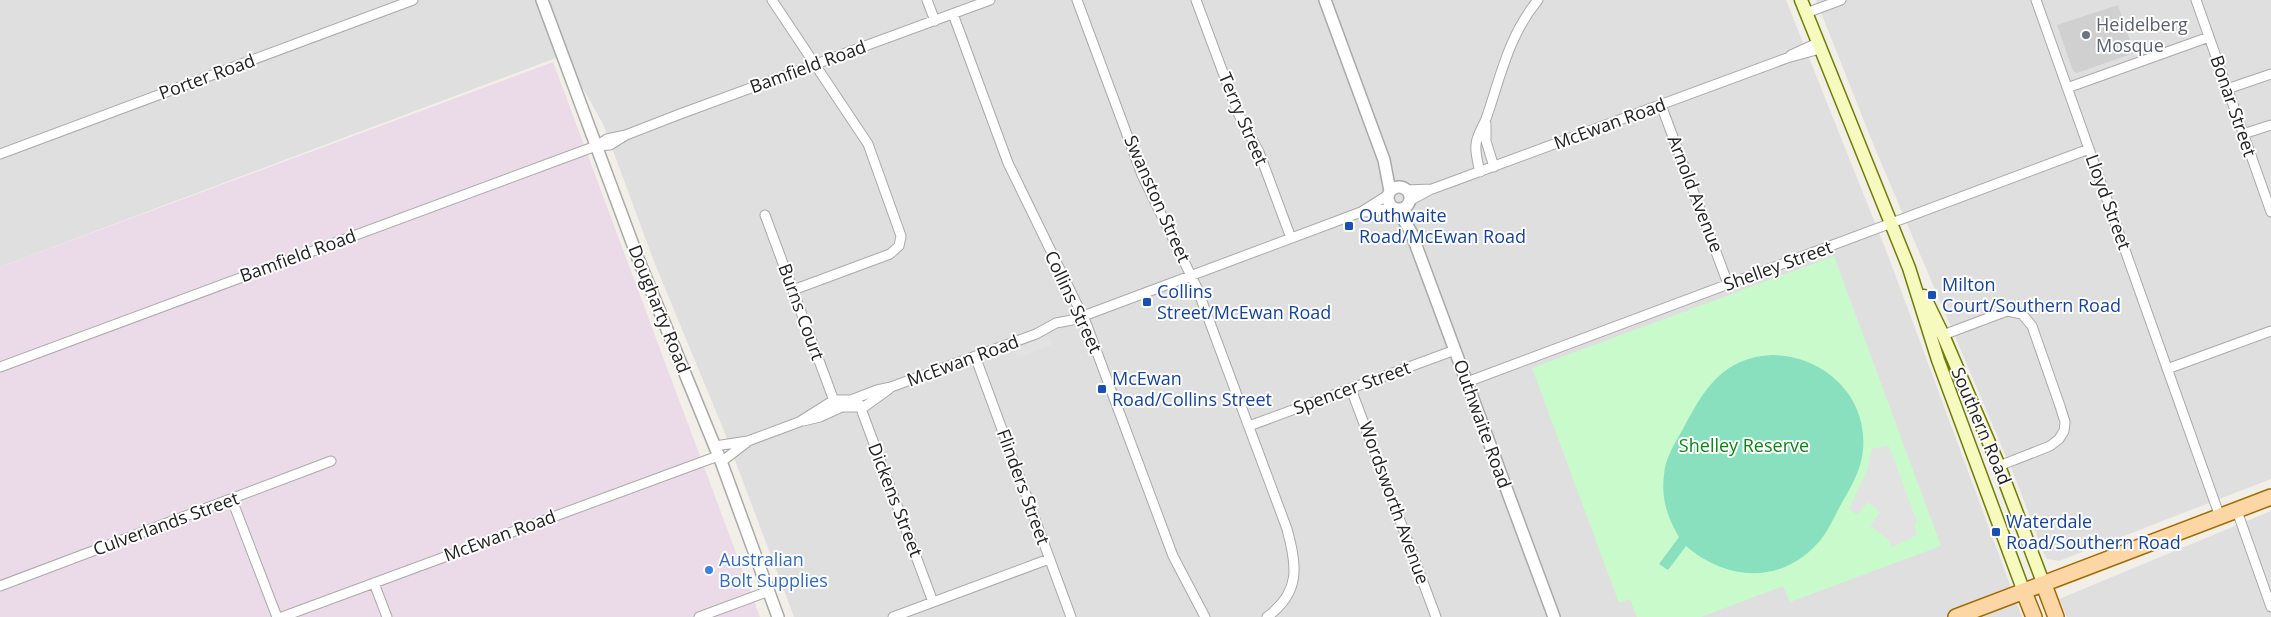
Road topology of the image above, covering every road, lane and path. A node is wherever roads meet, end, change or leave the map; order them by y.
1 (413, 0) edge
2 (542, 0) edge
3 (772, 0) edge
4 (927, 0) edge
5 (990, 0) edge
6 (1077, 0) edge
7 (1196, 0) edge
8 (1325, 0) edge
9 (1538, 0) edge
10 (1801, 0) edge
11 (1840, 0) edge
12 (2036, 0) edge
13 (2196, 0) edge
14 (1806, 13) junction
15 (953, 14) junction
16 (935, 21) junction
17 (2209, 37) junction
18 (1819, 46) junction
19 (814, 66) junction
20 (2271, 74) edge
21 (2067, 88) junction
22 (2227, 89) junction
23 (1661, 105) junction
24 (1486, 119) junction
25 (2271, 124) edge
26 (2243, 134) junction
27 (596, 146) junction
28 (2089, 149) junction
29 (0, 154) edge
30 (1494, 167) junction
31 (1480, 172) junction
32 (1399, 198) junction
33 (2271, 212) edge
34 (765, 215) dead end
35 (1891, 224) junction
36 (1291, 238) junction
37 (1908, 268) junction
38 (1192, 276) junction
39 (1728, 284) junction
40 (793, 290) junction
41 (1083, 316) junction
42 (2271, 331) edge
43 (1943, 335) junction
44 (1455, 350) junction
45 (975, 356) junction
46 (0, 367) edge
47 (2167, 368) junction
48 (1466, 382) junction
49 (891, 388) junction
50 (1351, 389) junction
51 (857, 398) junction
52 (834, 400) junction
53 (861, 408) junction
54 (837, 409) junction
55 (799, 422) junction
56 (1249, 426) junction
57 (748, 441) junction
58 (718, 455) junction
59 (331, 461) dead end
60 (1999, 466) junction
61 (2271, 497) edge
62 (232, 500) junction
63 (2237, 511) junction
64 (2220, 517) junction
65 (1049, 559) junction
66 (374, 583) junction
67 (2044, 584) junction
68 (0, 586) edge
69 (769, 591) junction
70 (2024, 592) junction
71 (933, 602) junction
72 (2271, 607) edge
73 (277, 617) edge
74 (282, 617) edge
75 (387, 617) edge
76 (699, 617) edge
77 (778, 617) edge
78 (893, 617) edge
79 (1071, 617) edge
80 (1205, 617) edge
81 (1267, 617) edge
82 (1436, 617) edge
83 (1554, 617) edge
84 (1956, 617) edge
85 (2034, 617) edge
86 (2056, 617) edge

1 - 29 street, Porter Road
2 - 27 street, Dougharty Road
3 - 19 street
4 - 16 street
5 - 15 street, Bamfield Road
6 - 38 street, Swanston Street
7 - 36 street, Terry Street
8 - 32 street, Outhwaite Road
9 - 24 street
10 - 14 main road, Southern Road
11 - 14 street
12 - 21 street, Lloyd Street
13 - 17 street, Bonar Street
14 - 18 main road, Southern Road
15 - 16 street, Bamfield Road
15 - 41 street, Collins Street
16 - 19 street, Bamfield Road
17 - 21 street
17 - 22 street, Bonar Street
18 - 23 street, McEwan Road
18 - 35 main road, Southern Road
19 - 27 street, Bamfield Road
19 - 40 street
20 - 22 street
21 - 28 street, Lloyd Street
22 - 26 street, Bonar Street
23 - 30 street, McEwan Road
23 - 39 street, Arnold Avenue
24 - 30 street
24 - 31 street
25 - 26 street
26 - 33 street, Bonar Street
27 - 46 street, Bamfield Road
27 - 58 street, Dougharty Road
28 - 35 street, Shelley Street
28 - 47 street, Lloyd Street
30 - 31 street, McEwan Road
31 - 32 street, McEwan Road
32 - 36 street, McEwan Road
32 - 44 street, Outhwaite Road
34 - 40 street, Burns Court
35 - 37 main road, Southern Road
35 - 39 street, Shelley Street
36 - 38 street, McEwan Road
37 - 43 main road, Southern Road
37 - 70 main road, Southern Road
38 - 41 street, McEwan Road
38 - 56 street, Swanston Street
39 - 48 street, Shelley Street
40 - 52 street, Burns Court
41 - 45 street, McEwan Road
41 - 80 street, Collins Street
42 - 47 street
43 - 60 main road, Southern Road
43 - 60 street
44 - 48 street, Outhwaite Road
44 - 50 street, Spencer Street
45 - 49 street, McEwan Road
45 - 65 street, Flinders Street
47 - 64 street, Lloyd Street
48 - 83 street, Outhwaite Road
49 - 51 street, McEwan Road
49 - 53 street, McEwan Road
50 - 56 street, Spencer Street
50 - 82 street, Wordsworth Avenue
51 - 52 street, McEwan Road
51 - 53 street, Dickens Street
52 - 54 street, Burns Court
52 - 55 street, McEwan Road
53 - 54 street, McEwan Road
53 - 71 street, Dickens Street
54 - 55 street, McEwan Road
55 - 57 street, McEwan Road
56 - 81 street, Swanston Street
57 - 58 street, McEwan Road
57 - 58 street, McEwan Road
58 - 66 street, McEwan Road
58 - 69 street, Dougharty Road
59 - 62 street, Culverlands Street
60 - 67 main road, Southern Road
61 - 63 main road
62 - 68 street, Culverlands Street
62 - 73 street
63 - 64 main road
63 - 72 street
64 - 67 main road
65 - 71 street
65 - 79 street, Flinders Street
66 - 74 street, McEwan Road
66 - 75 street
67 - 70 main road
67 - 86 main road, Southern Road
69 - 76 street
69 - 77 street, Dougharty Road
70 - 84 main road
70 - 85 main road, Southern Road
71 - 78 street

